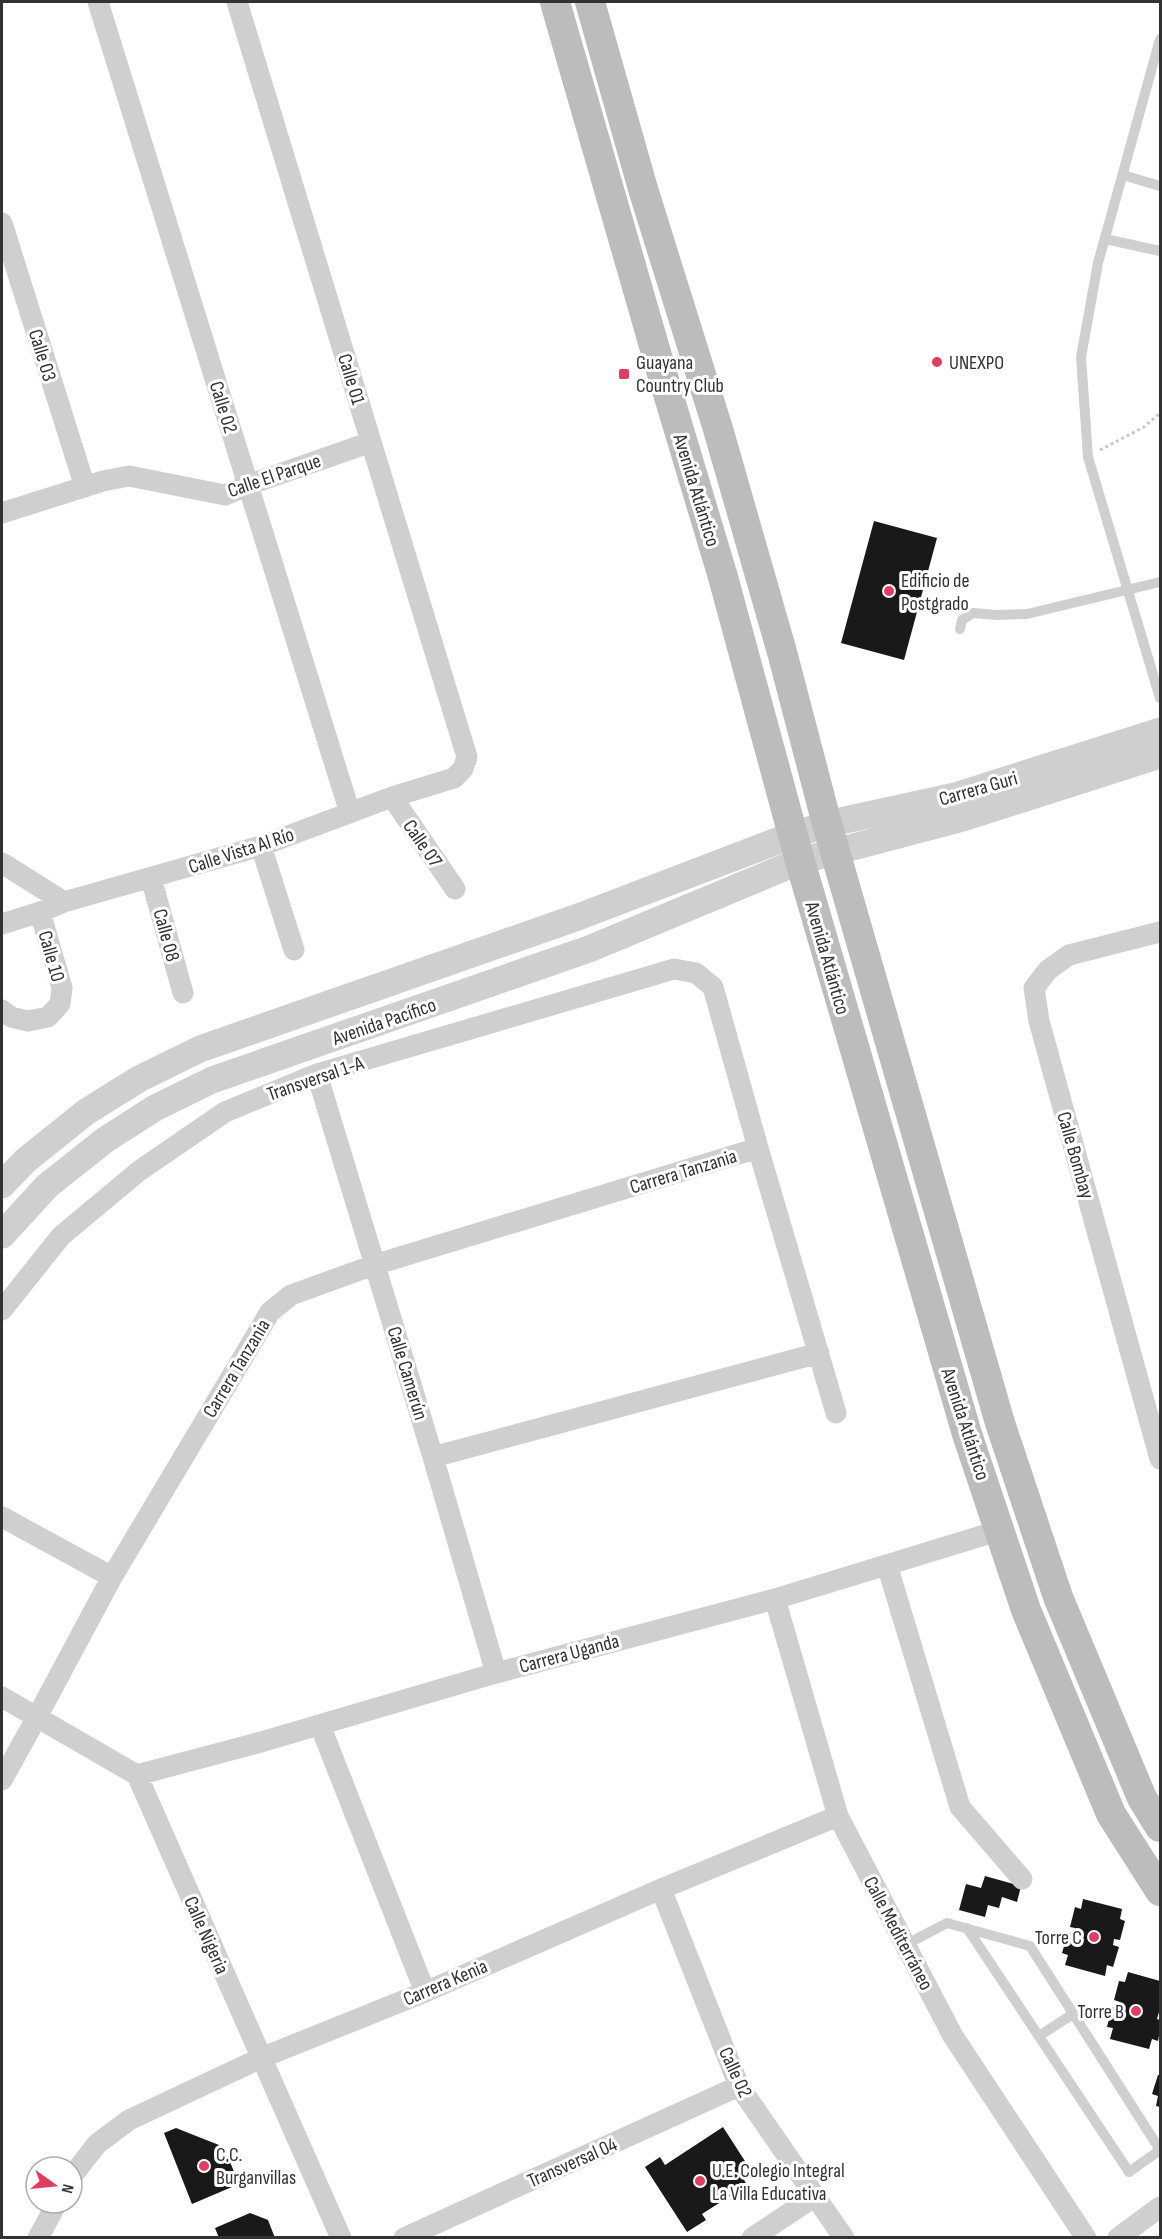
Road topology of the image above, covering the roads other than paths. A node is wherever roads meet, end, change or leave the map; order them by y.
1 (98, 2) edge
2 (237, 2) edge
3 (555, 2) edge
4 (590, 2) edge
5 (1161, 39) edge
6 (1124, 175) junction
7 (1161, 186) edge
8 (2, 223) edge
9 (1105, 239) junction
10 (1161, 251) edge
11 (371, 442) junction
12 (248, 485) junction
13 (85, 487) junction
14 (2, 513) edge
15 (1161, 582) edge
16 (1127, 590) junction
17 (960, 629) dead end
18 (1161, 698) edge
19 (1161, 731) edge
20 (1161, 755) edge
21 (467, 757) joint
22 (392, 797) junction
23 (350, 813) junction
24 (830, 838) junction
25 (261, 846) junction
26 (796, 848) junction
27 (2, 863) edge
28 (151, 878) junction
29 (455, 889) dead end
30 (64, 902) junction
31 (40, 912) junction
32 (2, 924) edge
33 (1161, 932) edge
34 (491, 948) junction
35 (294, 950) dead end
36 (512, 976) junction
37 (183, 993) dead end
38 (2, 1011) edge
39 (317, 1074) junction
40 (758, 1148) junction
41 (2, 1185) edge
42 (2, 1235) edge
43 (374, 1265) junction
44 (2, 1310) edge
45 (819, 1353) junction
46 (836, 1413) dead end
47 (1160, 1456) edge
48 (433, 1457) junction
49 (2, 1516) edge
50 (1001, 1530) junction
51 (887, 1565) junction
52 (112, 1577) junction
53 (775, 1599) junction
54 (496, 1672) junction
55 (2, 1697) edge
56 (37, 1717) junction
57 (320, 1725) junction
58 (137, 1775) junction
59 (2, 1780) edge
60 (838, 1816) junction
61 (1161, 1827) edge
62 (1022, 1879) dead end
63 (661, 1888) junction
64 (1161, 1891) edge
65 (967, 1928) junction
66 (905, 1945) junction
67 (425, 1992) junction
68 (1073, 2014) junction
69 (1039, 2036) junction
70 (261, 2058) junction
71 (739, 2086) junction
72 (1160, 2150) edge
73 (84, 2161) edge
74 (814, 2197) junction
75 (1161, 2207) edge
76 (50, 2215) edge
77 (38, 2238) edge
78 (341, 2238) edge
79 (404, 2238) edge
80 (752, 2238) edge
81 (844, 2238) edge
82 (1086, 2238) edge
83 (1118, 2238) edge

1 - 12 street, Calle 02
2 - 11 street, Calle 01
3 - 26 main road, Avenida Atlántico
4 - 24 main road, Avenida Atlántico
5 - 6 lane
6 - 7 lane
6 - 9 lane
8 - 13 street, Calle 03
9 - 10 lane
9 - 16 lane
11 - 12 street, Calle El Parque
11 - 21 street, Calle 01
12 - 13 street, Calle El Parque
12 - 23 street, Calle 02
13 - 14 street, Calle El Parque
15 - 16 lane
16 - 17 lane
16 - 18 lane
19 - 24 street, Carrera Guri
20 - 24 street, Carrera Guri
21 - 22 street, Calle Vista Al Río
22 - 23 street, Calle Vista Al Río
22 - 29 street, Calle 07
23 - 25 street, Calle Vista Al Río
24 - 26 street, Carrera Guri
24 - 61 main road, Avenida Atlántico
25 - 28 street, Calle Vista Al Río
25 - 35 street
26 - 34 street, Avenida Pacífico
26 - 36 street, Avenida Pacífico
26 - 50 main road, Avenida Atlántico
27 - 30 street
28 - 30 street, Calle Vista Al Río
28 - 37 street, Calle 08
30 - 31 street, Calle Vista Al Río
31 - 32 street, Calle Vista Al Río
31 - 38 street, Calle 10
33 - 47 street, Calle Bombay
34 - 36 street
34 - 41 street, Avenida Pacífico
36 - 42 street, Avenida Pacífico
39 - 40 street, Transversal 1-A
39 - 43 street, Calle Camerún
39 - 44 street, Transversal 1-A
40 - 43 street, Carrera Tanzania
40 - 45 street
43 - 48 street, Calle Camerún
43 - 52 street, Carrera Tanzania
45 - 46 street
45 - 48 street
48 - 54 street, Calle Camerún
49 - 52 street
50 - 51 street, Carrera Uganda
50 - 64 main road, Avenida Atlántico
51 - 53 street, Carrera Uganda
51 - 62 street
52 - 56 street, Carrera Tanzania
53 - 54 street, Carrera Uganda
53 - 60 street, Calle Mediterráneo
54 - 57 street, Carrera Uganda
55 - 56 street
56 - 58 street
56 - 59 street, Carrera Tanzania
57 - 58 street, Carrera Uganda
57 - 67 street
58 - 70 street, Calle Nigeria
60 - 63 street, Carrera Kenia
60 - 66 street, Calle Mediterráneo
63 - 67 street, Carrera Kenia
63 - 71 street, Calle 02
65 - 66 lane
65 - 68 lane
65 - 69 lane
66 - 82 street, Calle Mediterráneo
67 - 70 street, Carrera Kenia
68 - 69 lane
68 - 72 lane
69 - 72 lane
70 - 73 street, Carrera Kenia
70 - 78 street, Calle Nigeria
71 - 74 street, Calle 02
71 - 79 street, Transversal 04
74 - 80 street
74 - 81 street, Calle 02
75 - 83 street
76 - 77 street

